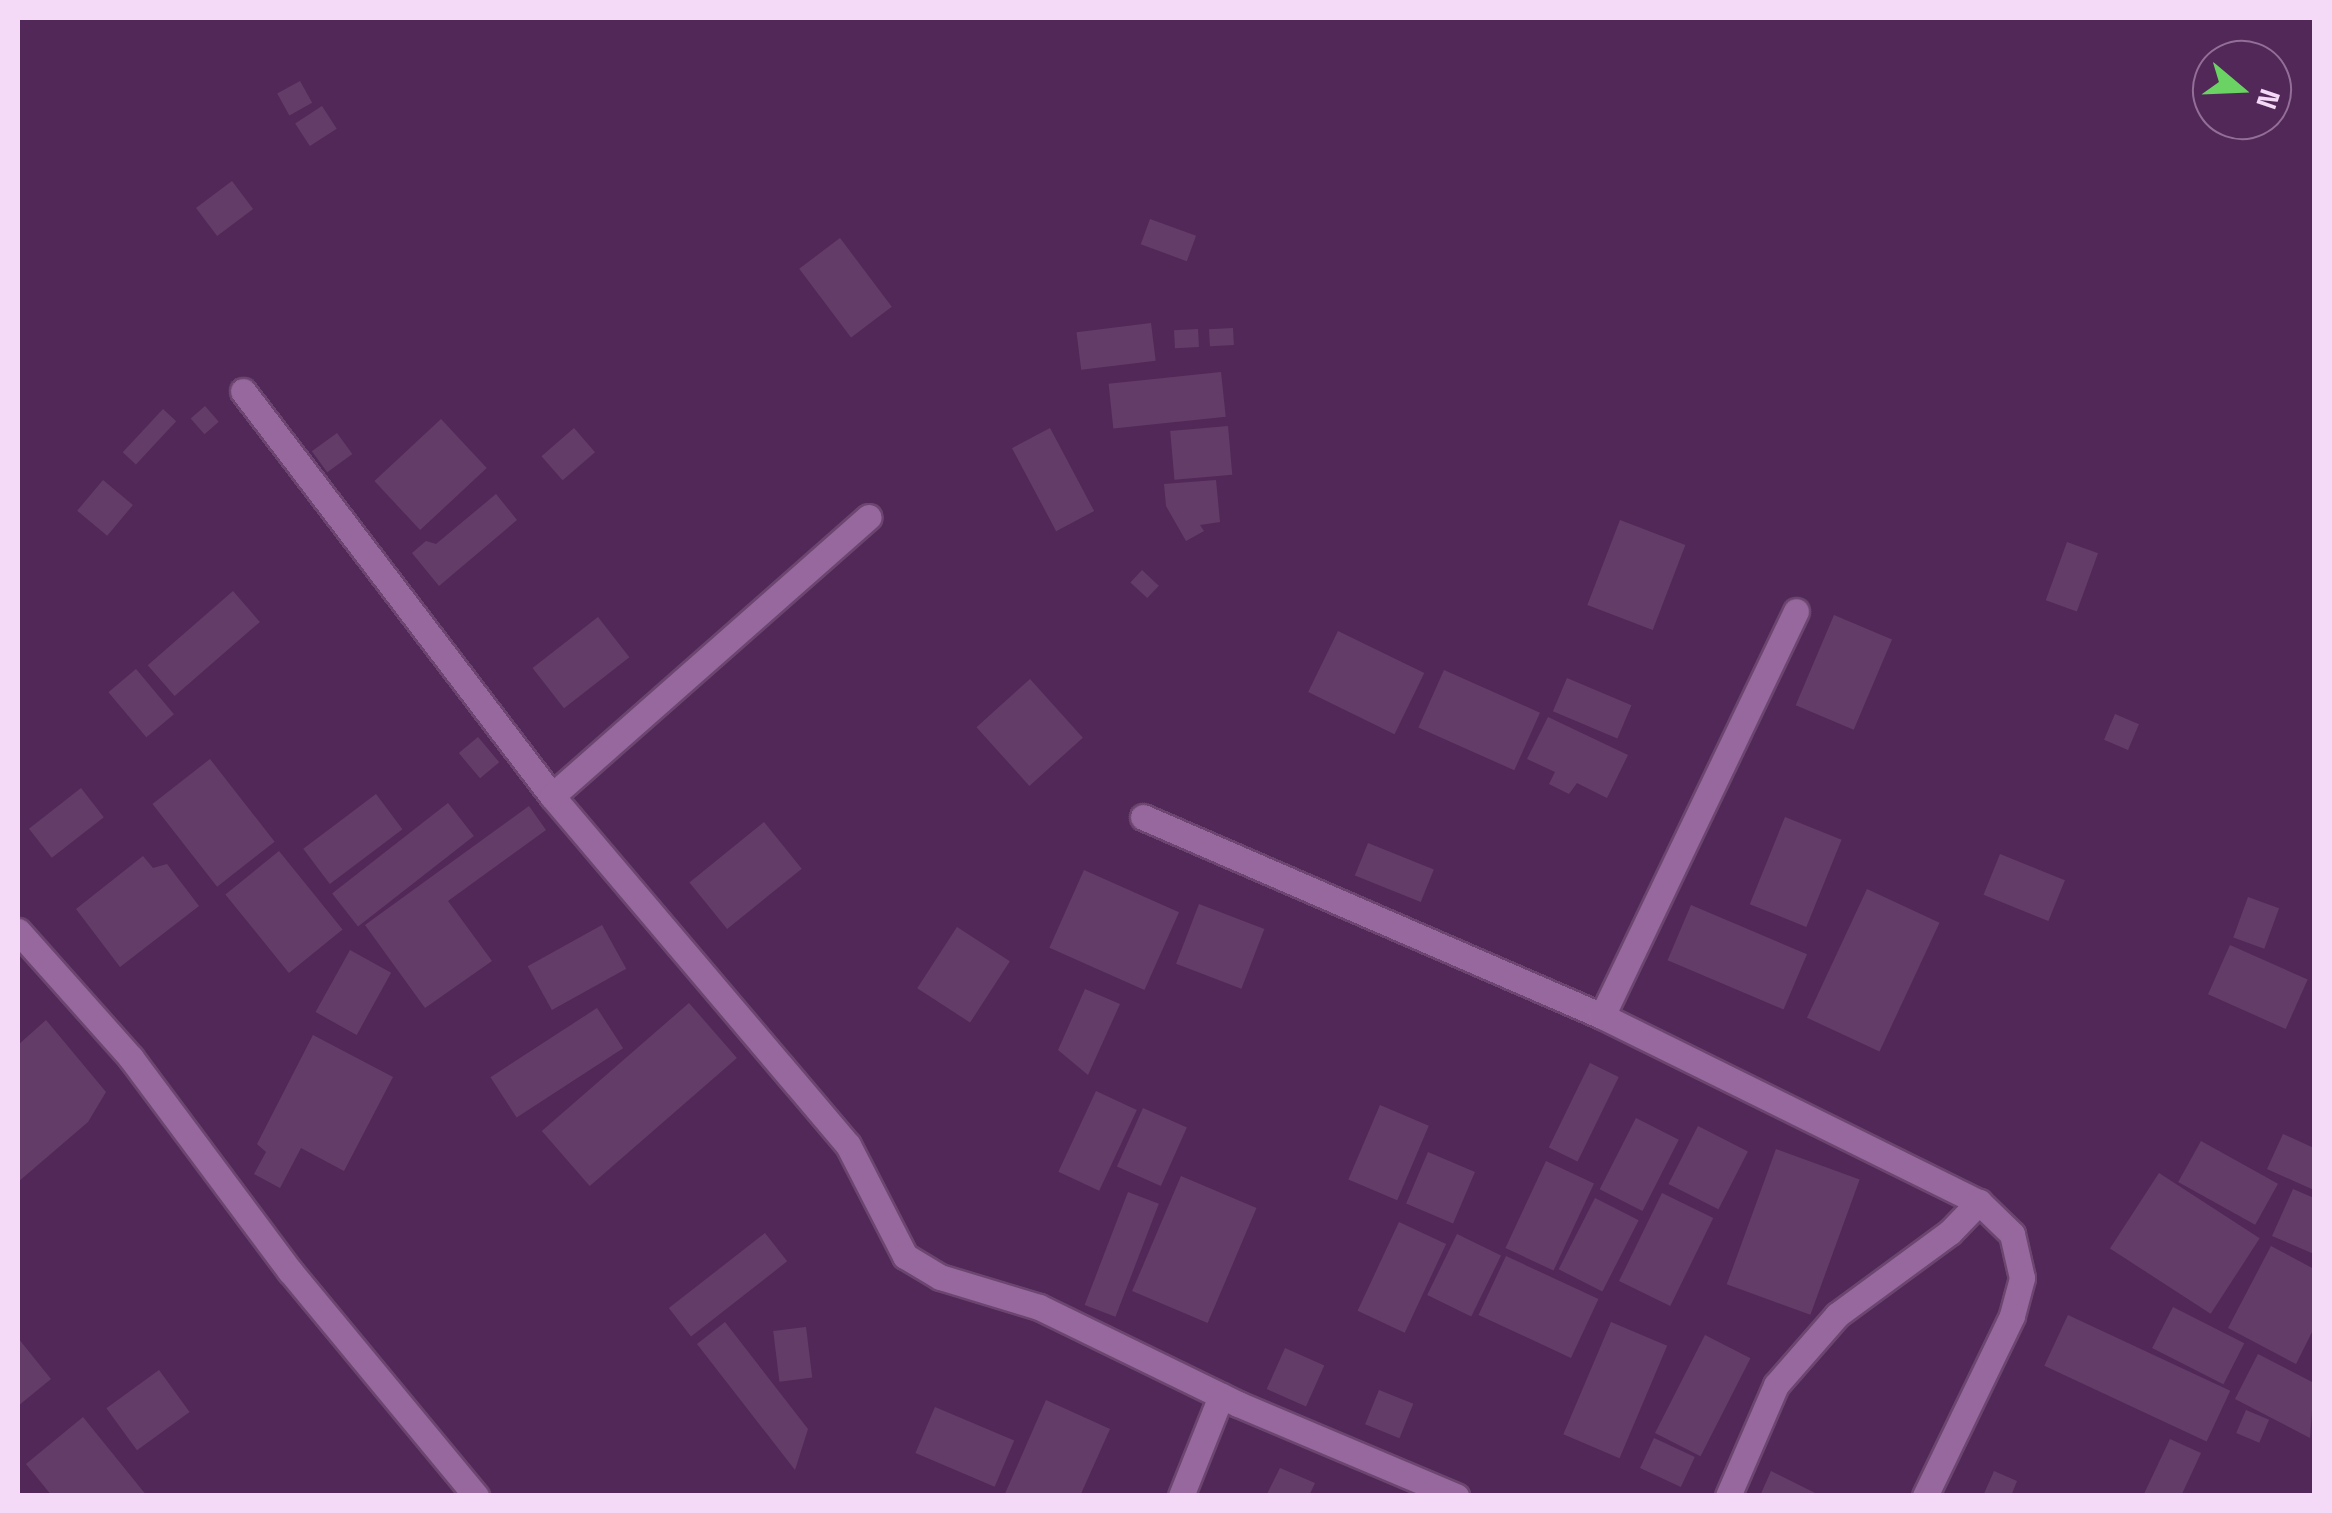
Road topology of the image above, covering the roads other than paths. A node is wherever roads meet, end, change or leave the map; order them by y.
1 (243, 391) dead end
2 (868, 517) dead end
3 (1796, 612) dead end
4 (552, 796) junction
5 (1143, 817) dead end
6 (18, 931) edge
7 (1602, 1016) junction
8 (1979, 1202) junction
9 (1221, 1396) junction
10 (476, 1496) edge
11 (1181, 1496) edge
12 (1456, 1496) edge
13 (1728, 1496) edge
14 (1925, 1496) edge

1 - 4 street
2 - 4 street
3 - 7 street
4 - 9 street
5 - 7 street
6 - 10 street
7 - 8 street
8 - 13 street
8 - 14 street
9 - 11 street
9 - 12 street

